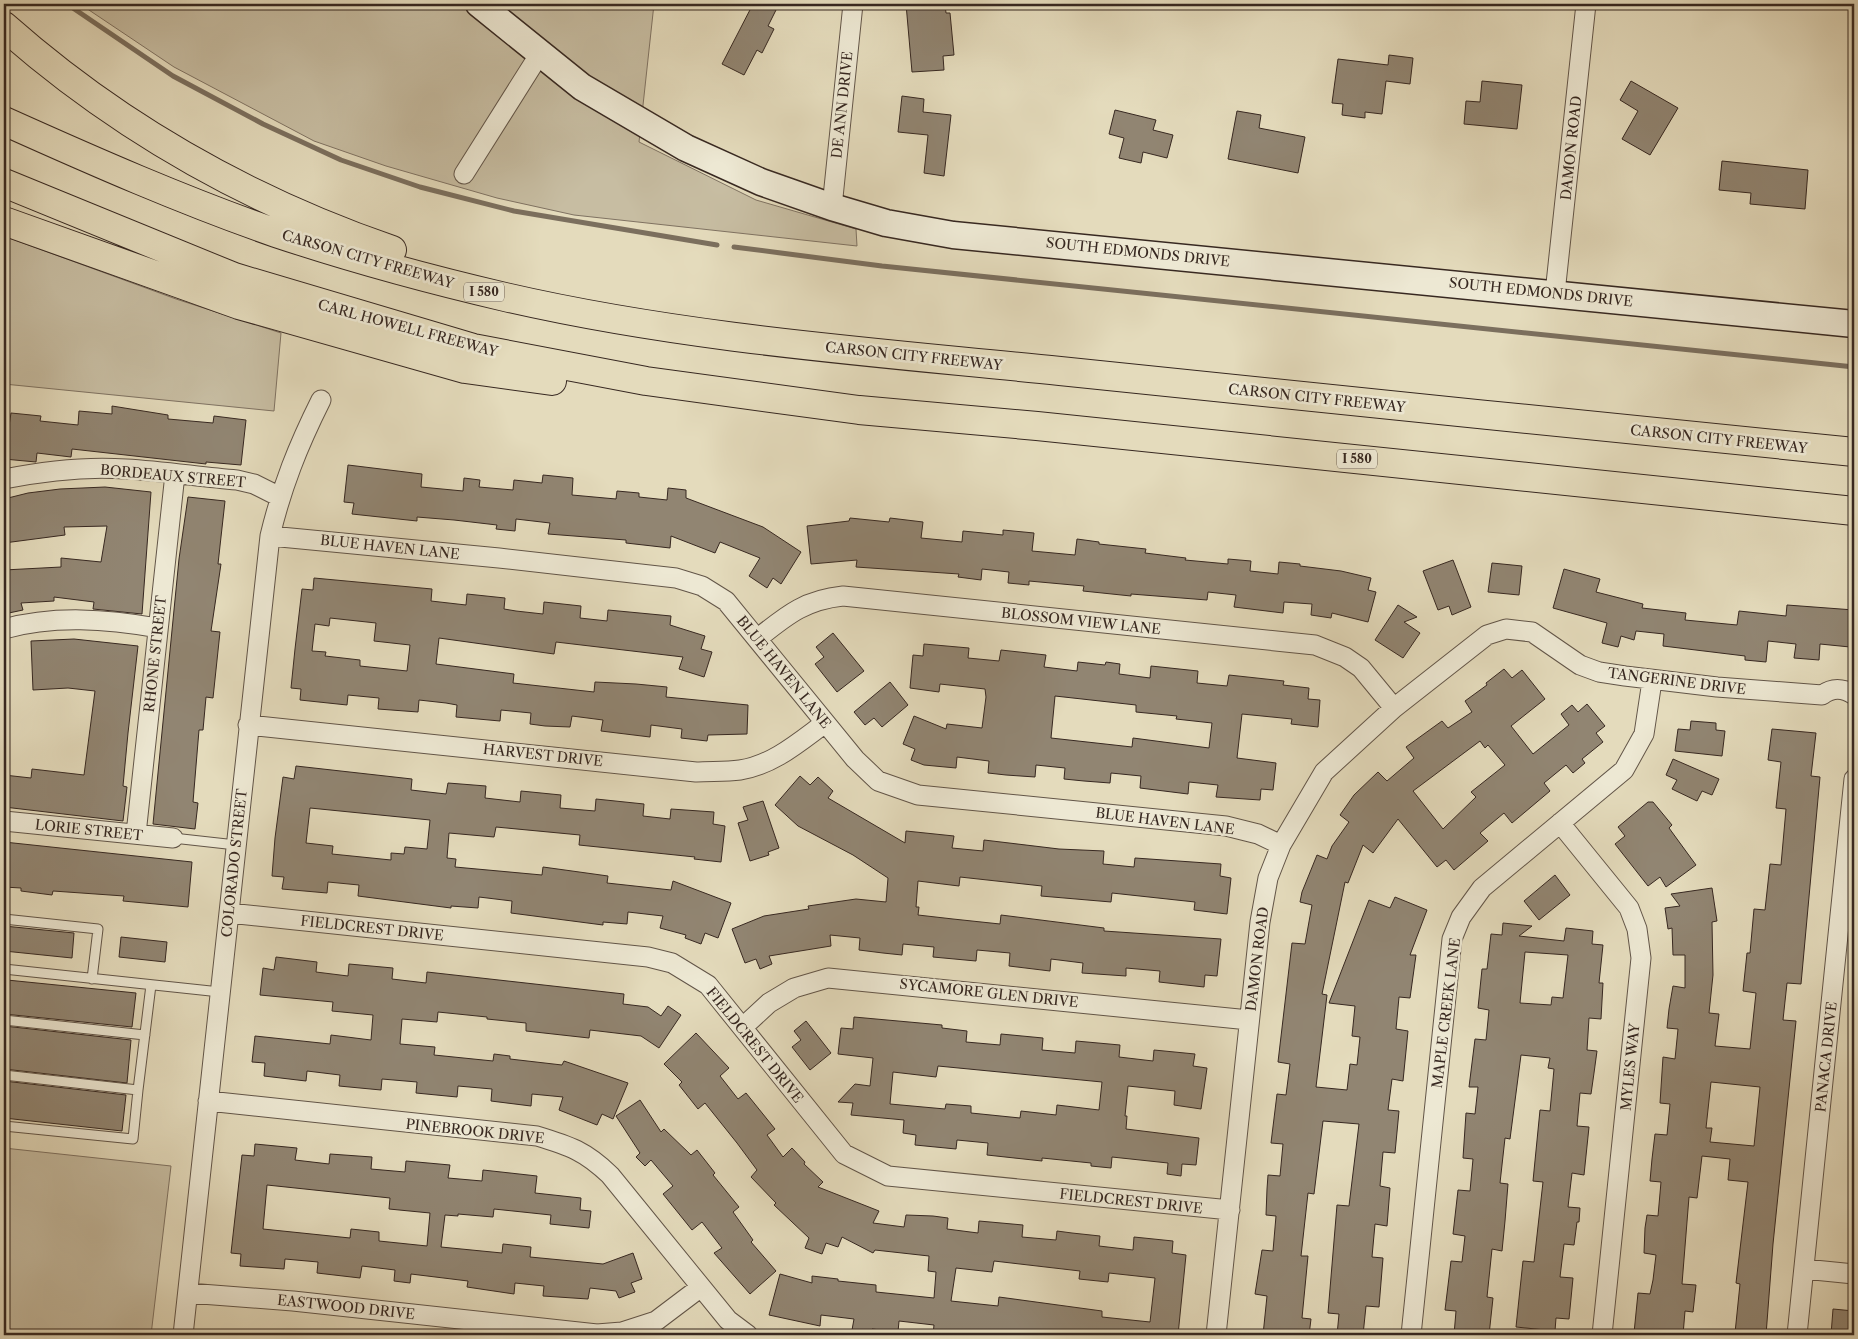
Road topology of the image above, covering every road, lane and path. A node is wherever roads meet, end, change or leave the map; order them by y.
1 (479, 4) edge
2 (853, 4) edge
3 (1586, 4) edge
4 (4, 26) edge
5 (539, 55) junction
6 (4, 121) edge
7 (464, 174) dead end
8 (4, 184) edge
9 (832, 207) junction
10 (4, 221) edge
11 (1555, 293) junction
12 (1854, 324) edge
13 (990, 364) junction
14 (321, 400) dead end
15 (859, 410) junction
16 (1854, 452) edge
17 (175, 474) junction
18 (4, 480) edge
19 (280, 497) junction
20 (1854, 511) edge
21 (270, 536) junction
22 (158, 628) junction
23 (4, 629) edge
24 (757, 640) junction
25 (1458, 658) joint
26 (1652, 681) junction
27 (1854, 695) edge
28 (1394, 708) junction
29 (825, 723) junction
30 (248, 725) junction
31 (1854, 779) edge
32 (4, 822) edge
33 (1560, 823) junction
34 (136, 834) junction
35 (174, 838) joint
36 (236, 844) junction
37 (1281, 845) junction
38 (228, 913) junction
39 (4, 919) edge
40 (4, 969) edge
41 (92, 979) junction
42 (150, 985) junction
43 (220, 992) junction
44 (4, 1020) edge
45 (1249, 1020) junction
46 (743, 1027) junction
47 (145, 1035) junction
48 (4, 1075) edge
49 (138, 1090) junction
50 (208, 1102) junction
51 (4, 1126) edge
52 (1230, 1210) junction
53 (1804, 1269) junction
54 (1854, 1274) edge
55 (702, 1287) junction
56 (188, 1293) junction
57 (183, 1335) edge
58 (748, 1335) edge
59 (1216, 1335) edge
60 (1411, 1335) edge
61 (1602, 1335) edge
62 (1797, 1335) edge

1 - 5 street, SOUTH EDMONDS DRIVE
2 - 9 street, DE ANN DRIVE
3 - 11 street, DAMON ROAD
4 - 13 highway
5 - 7 street
5 - 9 street, SOUTH EDMONDS DRIVE
6 - 13 highway, CARSON CITY FREEWAY / I 580
8 - 15 highway, CARL HOWELL FREEWAY / I 580
9 - 11 street, SOUTH EDMONDS DRIVE
10 - 15 highway
11 - 12 street, SOUTH EDMONDS DRIVE
13 - 16 highway, CARSON CITY FREEWAY / I 580
14 - 19 street, COLORADO STREET
15 - 20 highway, I 580
17 - 18 street, BORDEAUX STREET
17 - 19 street, BORDEAUX STREET
17 - 22 street, RHONE STREET
19 - 21 street, COLORADO STREET
21 - 24 street, BLUE HAVEN LANE
21 - 30 street, COLORADO STREET
22 - 23 street
22 - 34 street, RHONE STREET
24 - 28 street, BLOSSOM VIEW LANE
24 - 29 street, BLUE HAVEN LANE
25 - 26 street, TANGERINE DRIVE
25 - 28 street, DAMON ROAD
26 - 27 street, TANGERINE DRIVE
26 - 33 street, MAPLE CREEK LANE
28 - 37 street, DAMON ROAD
29 - 30 street, HARVEST DRIVE
29 - 37 street, BLUE HAVEN LANE
30 - 36 street, COLORADO STREET
31 - 53 street, PANACA DRIVE
32 - 34 street, LORIE STREET
33 - 60 street, MAPLE CREEK LANE
33 - 61 street, MYLES WAY
34 - 35 street, LORIE STREET
35 - 36 lane
36 - 38 street, COLORADO STREET
37 - 45 street, DAMON ROAD
38 - 43 street, COLORADO STREET
38 - 46 street, FIELDCREST DRIVE
39 - 41 lane
40 - 41 lane
41 - 42 lane
42 - 43 lane
42 - 47 lane
43 - 50 street, COLORADO STREET
44 - 47 lane
45 - 46 street, SYCAMORE GLEN DRIVE
45 - 52 street, DAMON ROAD
46 - 52 street, FIELDCREST DRIVE
47 - 49 lane
48 - 49 lane
49 - 51 lane
50 - 55 street, PINEBROOK DRIVE
50 - 56 street, COLORADO STREET
52 - 59 street, DAMON ROAD
53 - 54 street
53 - 62 street, PANACA DRIVE
55 - 56 street, EASTWOOD DRIVE
55 - 58 street, PINEBROOK DRIVE
56 - 57 street, COLORADO STREET

